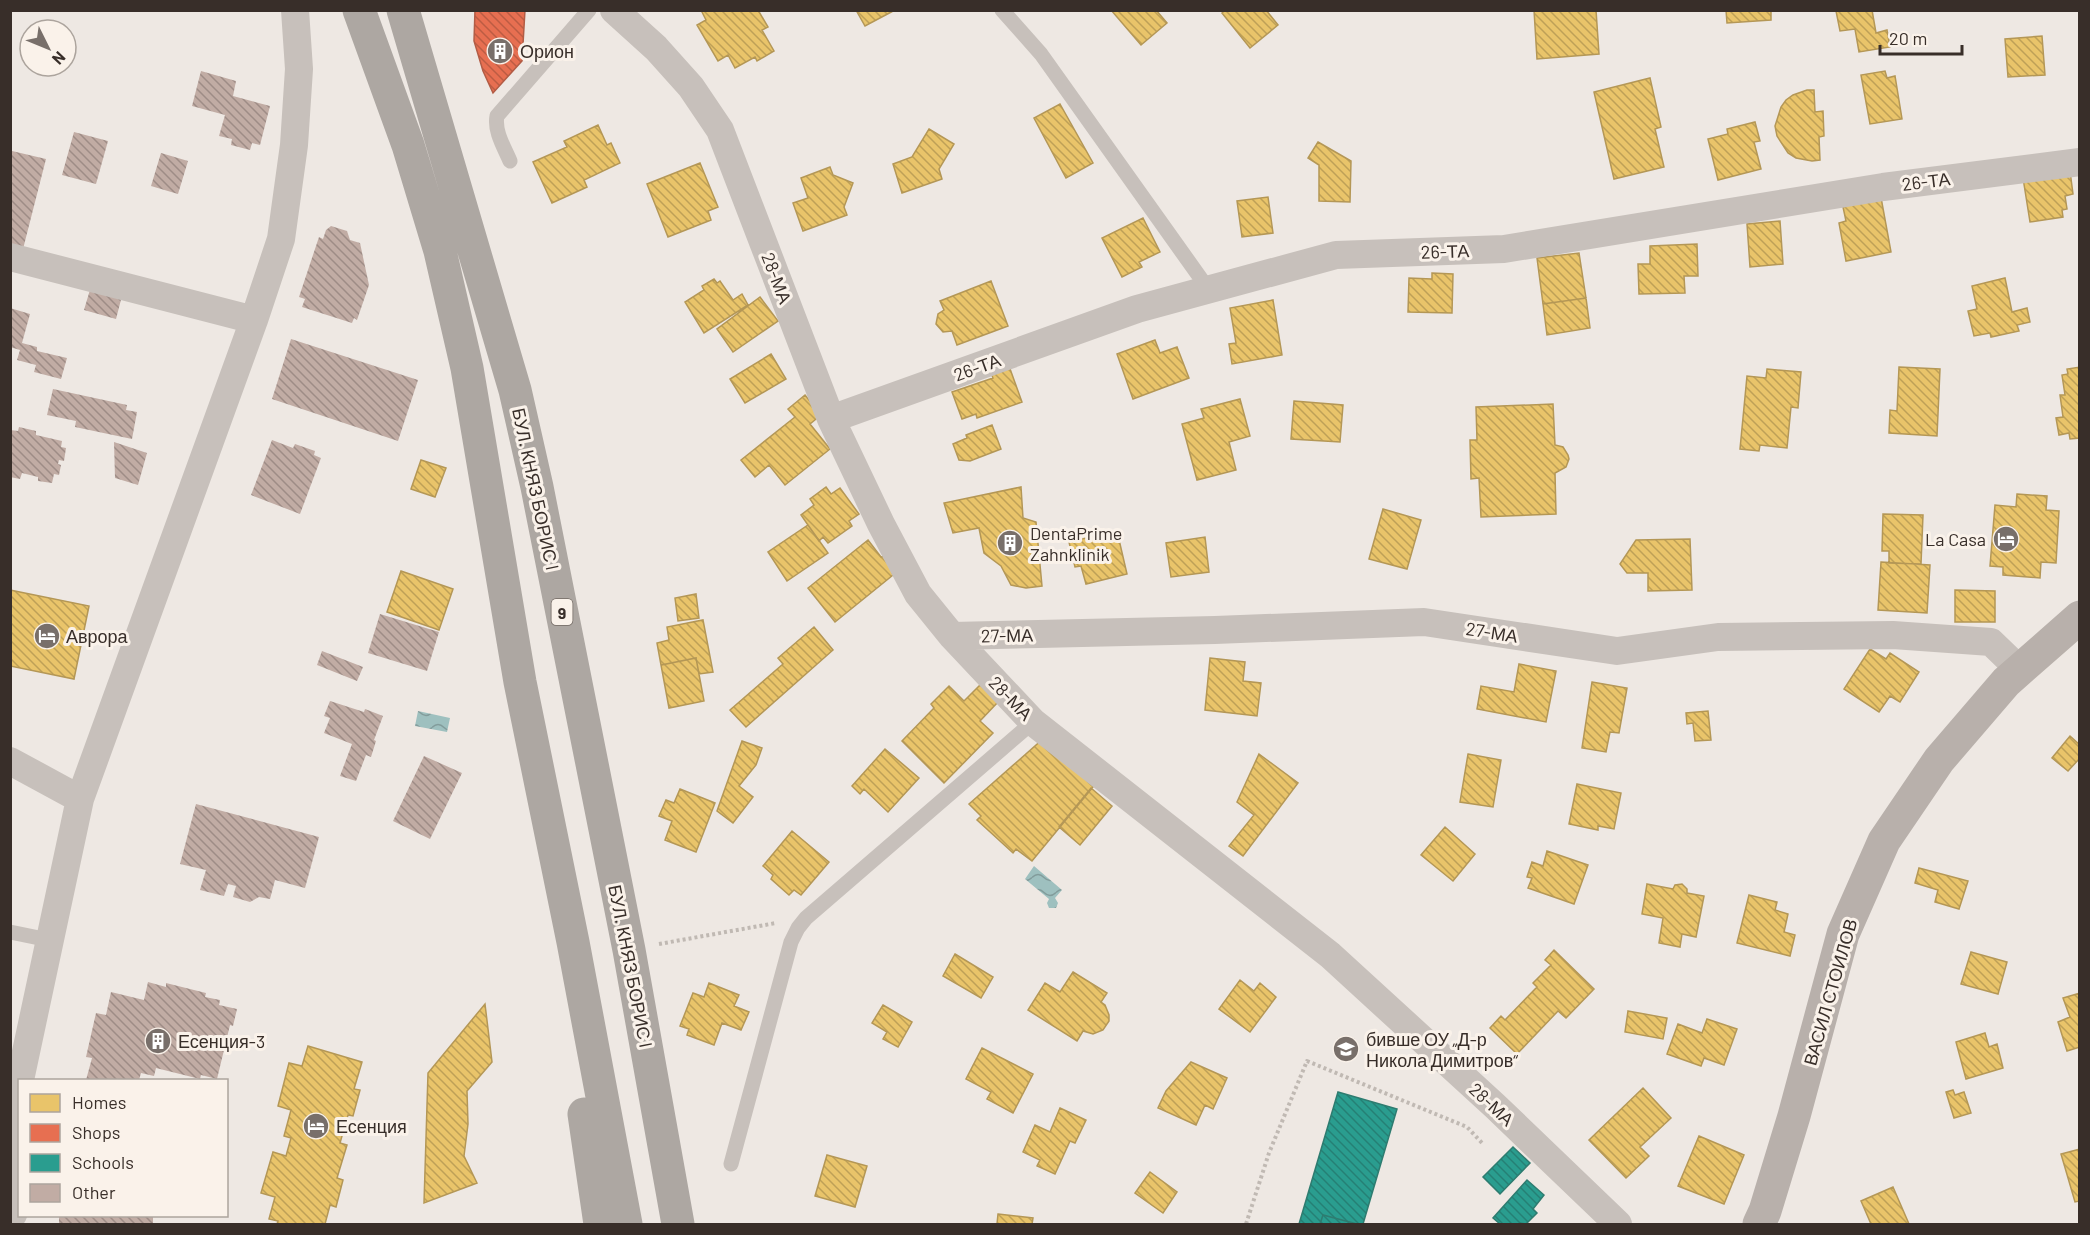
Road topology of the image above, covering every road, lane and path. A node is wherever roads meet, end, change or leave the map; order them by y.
1 (295, 10) edge
2 (359, 10) edge
3 (403, 10) edge
4 (589, 10) edge
5 (614, 10) edge
6 (1002, 10) edge
7 (510, 161) dead end
8 (2079, 162) edge
9 (10, 257) edge
10 (1209, 290) junction
11 (254, 320) junction
12 (831, 419) junction
13 (2078, 619) edge
14 (951, 636) junction
15 (2020, 670) junction
16 (520, 682) junction
17 (1033, 722) junction
18 (10, 761) edge
19 (80, 798) junction
20 (806, 918) junction
21 (10, 932) edge
22 (49, 940) junction
23 (629, 950) junction
24 (21, 1079) edge
25 (18, 1087) edge
26 (10, 1104) edge
27 (1483, 1144) dead end
28 (18, 1148) edge
29 (730, 1164) dead end
30 (12, 1184) edge
31 (10, 1219) edge
32 (600, 1224) edge
33 (626, 1224) edge
34 (678, 1224) edge
35 (1246, 1224) edge
36 (1618, 1224) edge
37 (1759, 1224) edge

1 - 11 street
2 - 16 highway
3 - 23 highway, БУЛ. КНЯЗ БОРИС I / 9
4 - 7 lane
5 - 12 street, 28-МА
6 - 10 lane
8 - 10 street, 26-ТА
9 - 11 street
10 - 12 street, 26-ТА
11 - 19 street
12 - 14 street, 28-МА
13 - 15 street, ВАСИЛ СТОИЛОВ
14 - 15 street, 27-МА
14 - 17 street, 28-МА
15 - 37 street, ВАСИЛ СТОИЛОВ
16 - 32 highway
16 - 33 highway
17 - 20 lane
17 - 36 street, 28-МА
18 - 19 street
19 - 22 street
20 - 23 path
20 - 29 lane
21 - 22 lane
22 - 24 street
23 - 34 highway, БУЛ. КНЯЗ БОРИС I / 9
25 - 26 street
27 - 35 path
28 - 30 street
30 - 31 street

